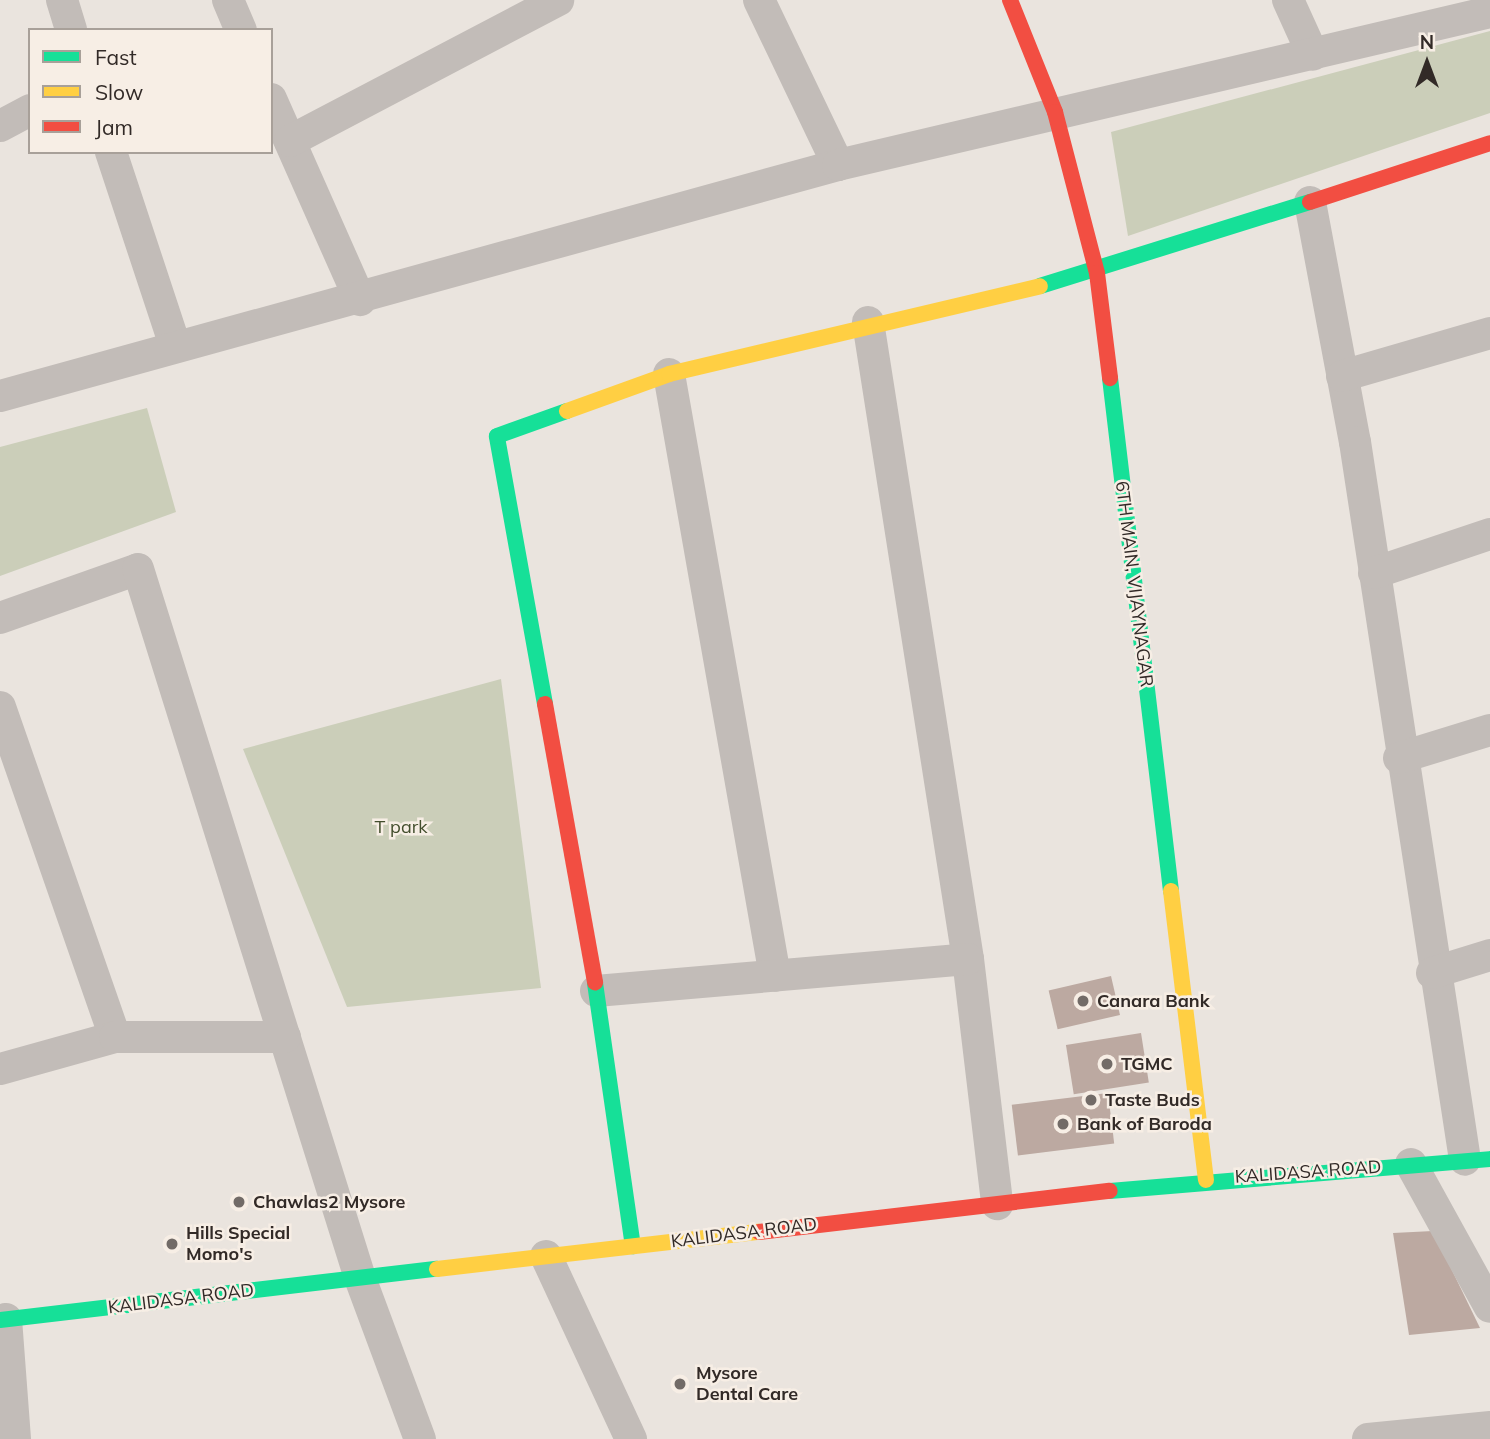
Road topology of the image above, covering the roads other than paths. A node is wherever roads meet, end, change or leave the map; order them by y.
1 (62, 0) edge
2 (228, 0) edge
3 (558, 0) edge
4 (759, 0) edge
5 (1010, 0) edge
6 (1288, 0) edge
7 (1490, 12) edge
8 (70, 28) edge
9 (240, 28) edge
10 (1313, 55) junction
11 (273, 103) edge
12 (28, 111) edge
13 (1055, 112) junction
14 (0, 126) edge
15 (290, 141) junction
16 (1490, 142) edge
17 (112, 154) edge
18 (838, 165) junction
19 (1310, 202) junction
20 (1097, 273) junction
21 (360, 300) junction
22 (868, 322) junction
23 (1490, 332) edge
24 (175, 346) junction
25 (669, 374) junction
26 (1342, 376) junction
27 (0, 396) edge
28 (1490, 534) edge
29 (1374, 573) junction
30 (0, 618) edge
31 (0, 707) edge
32 (1490, 730) edge
33 (1399, 758) junction
34 (1490, 955) edge
35 (968, 959) junction
36 (1432, 973) junction
37 (775, 976) junction
38 (596, 991) junction
39 (115, 1037) junction
40 (285, 1037) junction
41 (0, 1069) edge
42 (1477, 1160) edge
43 (1411, 1164) junction
44 (1206, 1180) junction
45 (997, 1204) junction
46 (633, 1247) junction
47 (546, 1256) junction
48 (360, 1278) junction
49 (1490, 1307) edge
50 (3, 1319) edge
51 (1490, 1427) edge
52 (15, 1439) edge
53 (420, 1439) edge
54 (631, 1439) edge
55 (1370, 1439) edge

1 - 8 street
2 - 9 street
3 - 15 street
4 - 18 street
5 - 13 street, 6TH MAIN, VIJAYNAGAR
6 - 10 street
7 - 10 street
10 - 13 street
11 - 15 street
12 - 14 street
13 - 18 street
13 - 20 street, 6TH MAIN, VIJAYNAGAR
15 - 21 street
16 - 19 street
17 - 24 street
18 - 21 street
19 - 20 street
19 - 26 street
20 - 22 street
20 - 44 street, 6TH MAIN, VIJAYNAGAR
21 - 24 street
22 - 25 street
22 - 35 street
23 - 26 street
24 - 27 street
25 - 37 street
25 - 38 street
26 - 29 street
28 - 29 street
29 - 33 street
30 - 40 street
31 - 39 street
32 - 33 street
33 - 36 street
34 - 36 street
35 - 37 street
35 - 45 street
36 - 42 street
37 - 38 street
38 - 46 street
39 - 40 street
39 - 41 street
40 - 48 street
42 - 43 street, KALIDASA ROAD
43 - 44 street, KALIDASA ROAD
43 - 49 street
44 - 45 street, KALIDASA ROAD
45 - 46 street, KALIDASA ROAD
46 - 47 street, KALIDASA ROAD
47 - 48 street, KALIDASA ROAD
47 - 54 street
48 - 50 street, KALIDASA ROAD
48 - 53 street
50 - 52 street
51 - 55 street

